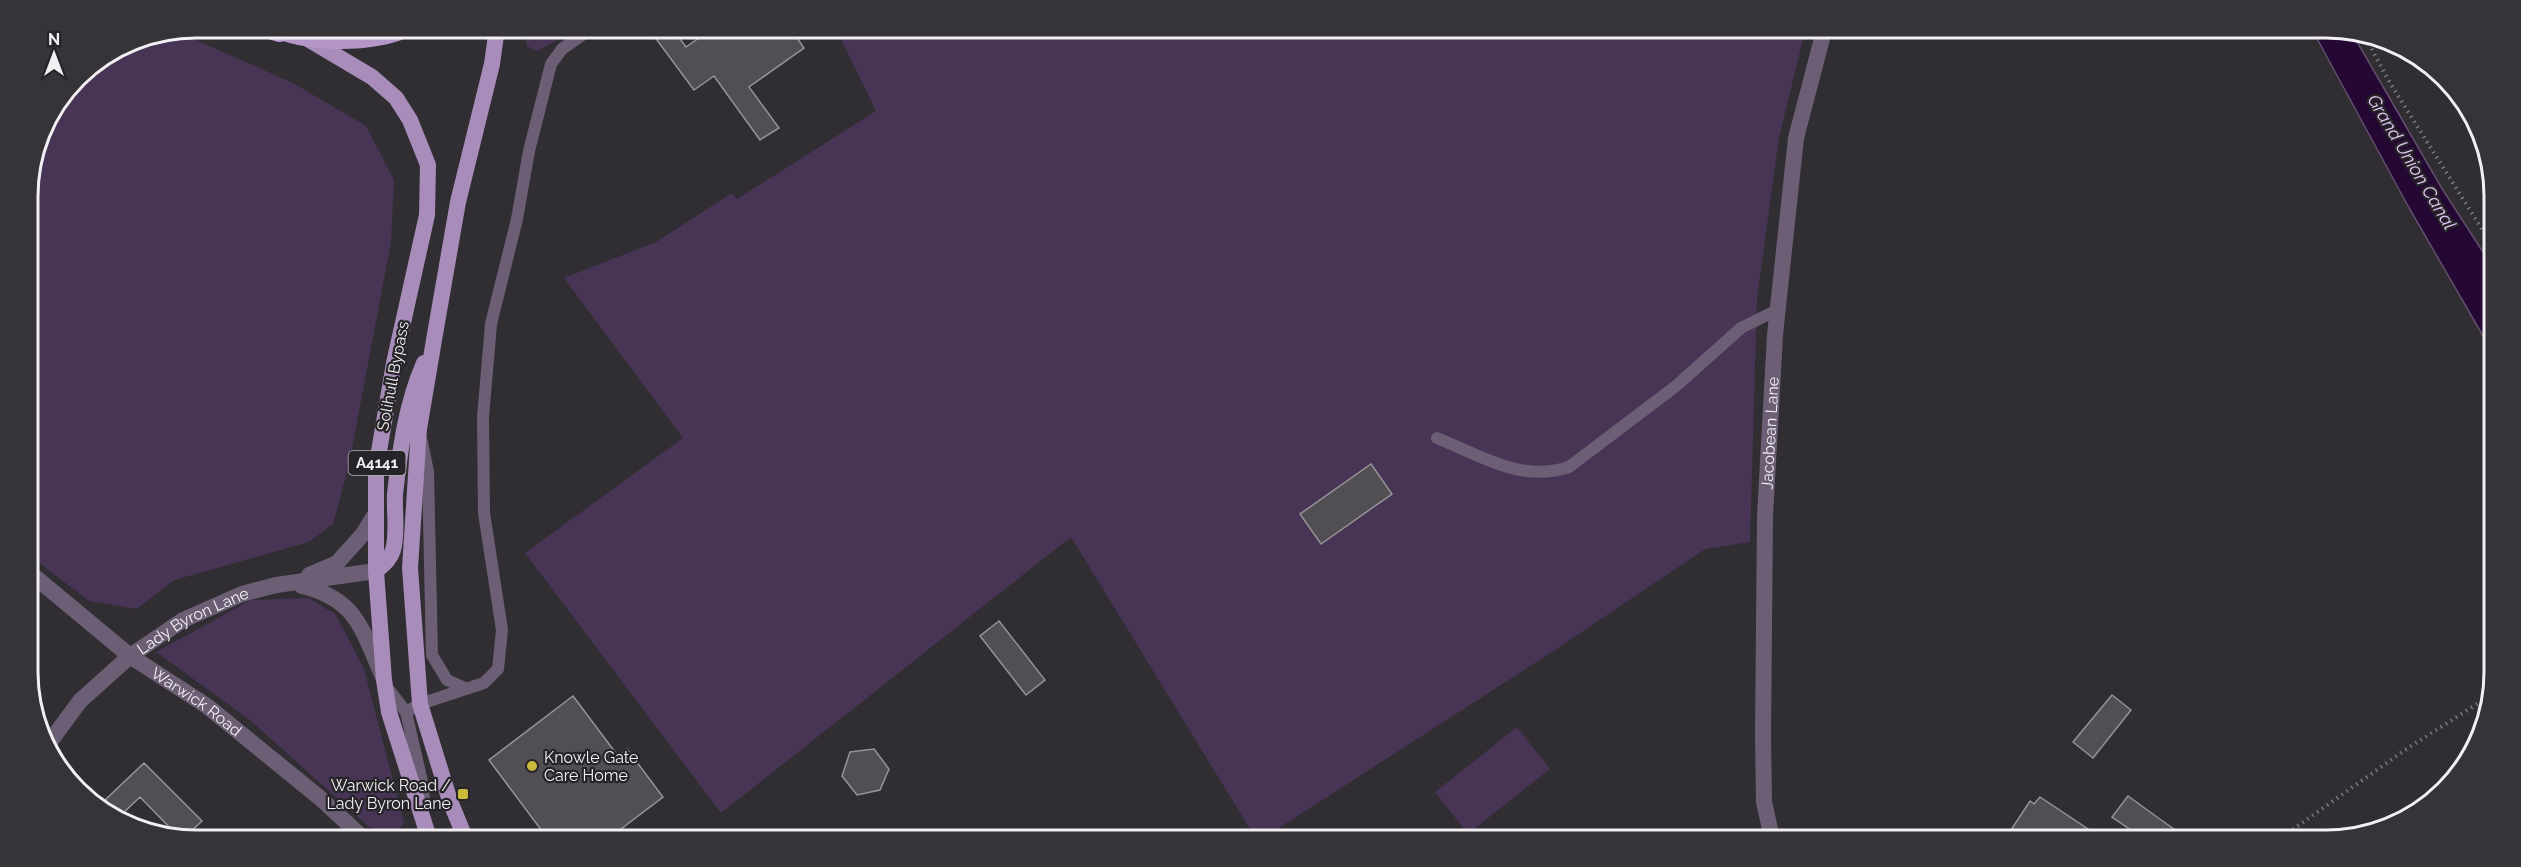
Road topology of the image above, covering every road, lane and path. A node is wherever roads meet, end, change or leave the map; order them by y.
1 (304, 38) edge
2 (374, 38) edge
3 (496, 38) edge
4 (578, 38) edge
5 (1822, 38) edge
6 (308, 39) junction
7 (2368, 44) edge
8 (2484, 232) edge
9 (1777, 310) junction
10 (434, 340) junction
11 (419, 429) junction
12 (1437, 438) dead end
13 (376, 513) junction
14 (376, 571) junction
15 (38, 579) edge
16 (289, 584) junction
17 (130, 656) junction
18 (385, 683) junction
19 (467, 689) junction
20 (2480, 702) edge
21 (413, 708) junction
22 (53, 738) edge
23 (1770, 829) edge
24 (2293, 829) edge
25 (355, 830) edge
26 (426, 830) edge
27 (427, 830) edge
28 (462, 830) edge

1 - 6 highway
2 - 6 highway
3 - 10 main road, Solihull Bypass / A4141
4 - 19 lane
5 - 9 street, Jacobean Lane
6 - 13 main road, Solihull Bypass / A4141
7 - 8 path
9 - 12 lane
9 - 23 street, Jacobean Lane
10 - 11 main road, A4141
10 - 14 main road
11 - 19 lane
11 - 21 main road, A4141
13 - 14 main road, Solihull Bypass / A4141
13 - 16 street
14 - 16 street, Lady Byron Lane
14 - 18 main road, Solihull Bypass / A4141
15 - 17 street, Warwick Road
16 - 17 street, Lady Byron Lane
16 - 18 street
17 - 22 street, Lady Byron Lane
17 - 25 street, Warwick Road
18 - 21 lane
18 - 26 main road, Solihull Bypass / A4141
19 - 21 lane
20 - 24 path
21 - 27 lane
21 - 28 main road, A4141

